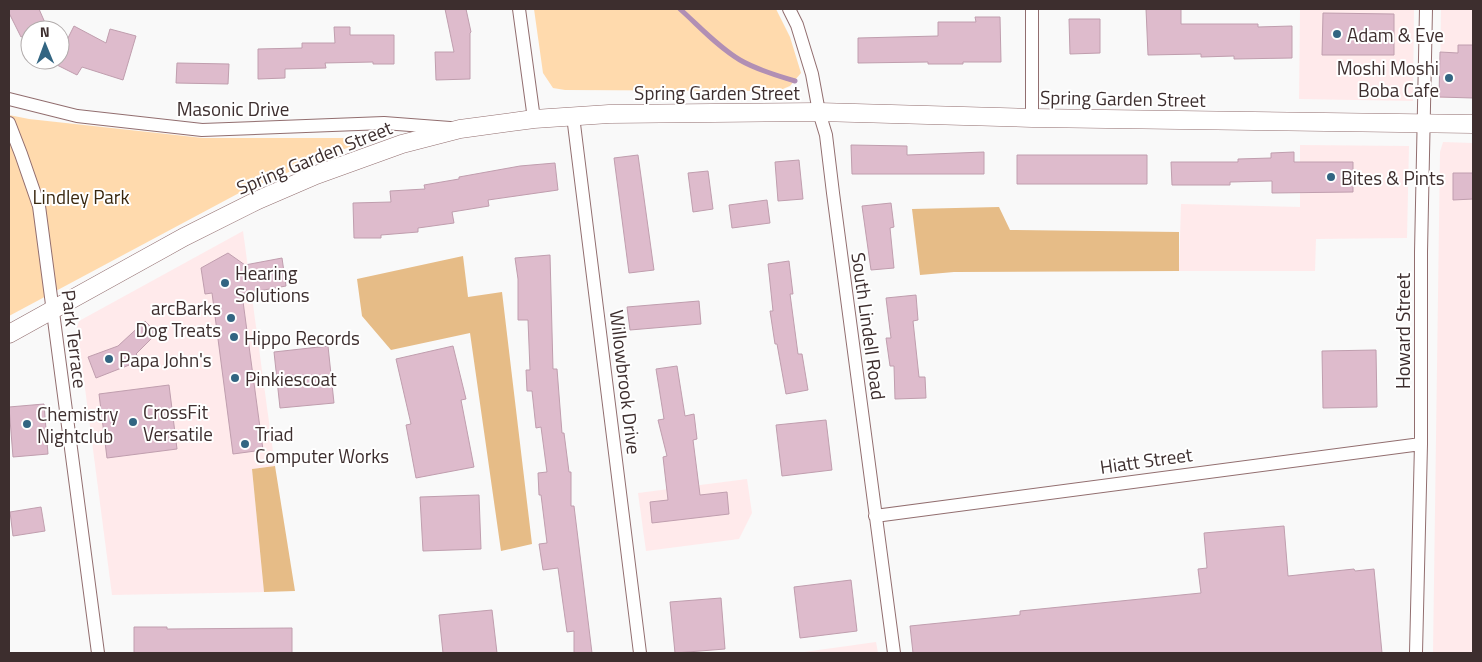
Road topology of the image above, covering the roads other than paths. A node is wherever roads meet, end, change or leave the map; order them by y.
1 (519, 9) edge
2 (789, 9) edge
3 (1032, 9) edge
4 (1426, 9) edge
5 (9, 99) edge
6 (819, 112) junction
7 (573, 116) junction
8 (1032, 118) junction
9 (534, 119) junction
10 (9, 123) edge
11 (1424, 123) junction
12 (1473, 124) edge
13 (460, 129) junction
14 (53, 311) junction
15 (9, 334) edge
16 (1421, 444) junction
17 (875, 516) junction
18 (98, 653) edge
19 (640, 653) edge
20 (894, 653) edge
21 (1416, 653) edge

1 - 9 street
2 - 6 street, South Lindell Road
3 - 8 street
4 - 11 street, Howard Street
5 - 13 street, Masonic Drive
6 - 7 main road, Spring Garden Street
6 - 8 main road, Spring Garden Street
6 - 17 street, South Lindell Road
7 - 9 main road, Spring Garden Street
7 - 19 street, Willowbrook Drive
8 - 11 main road, Spring Garden Street
9 - 13 main road, Spring Garden Street
10 - 14 street, Park Terrace
11 - 12 main road, Spring Garden Street
11 - 16 street, Howard Street
13 - 14 main road, Spring Garden Street
14 - 15 main road, Spring Garden Street
14 - 18 street, Park Terrace
16 - 17 street, Hiatt Street
16 - 21 street, Howard Street
17 - 20 street, South Lindell Road

